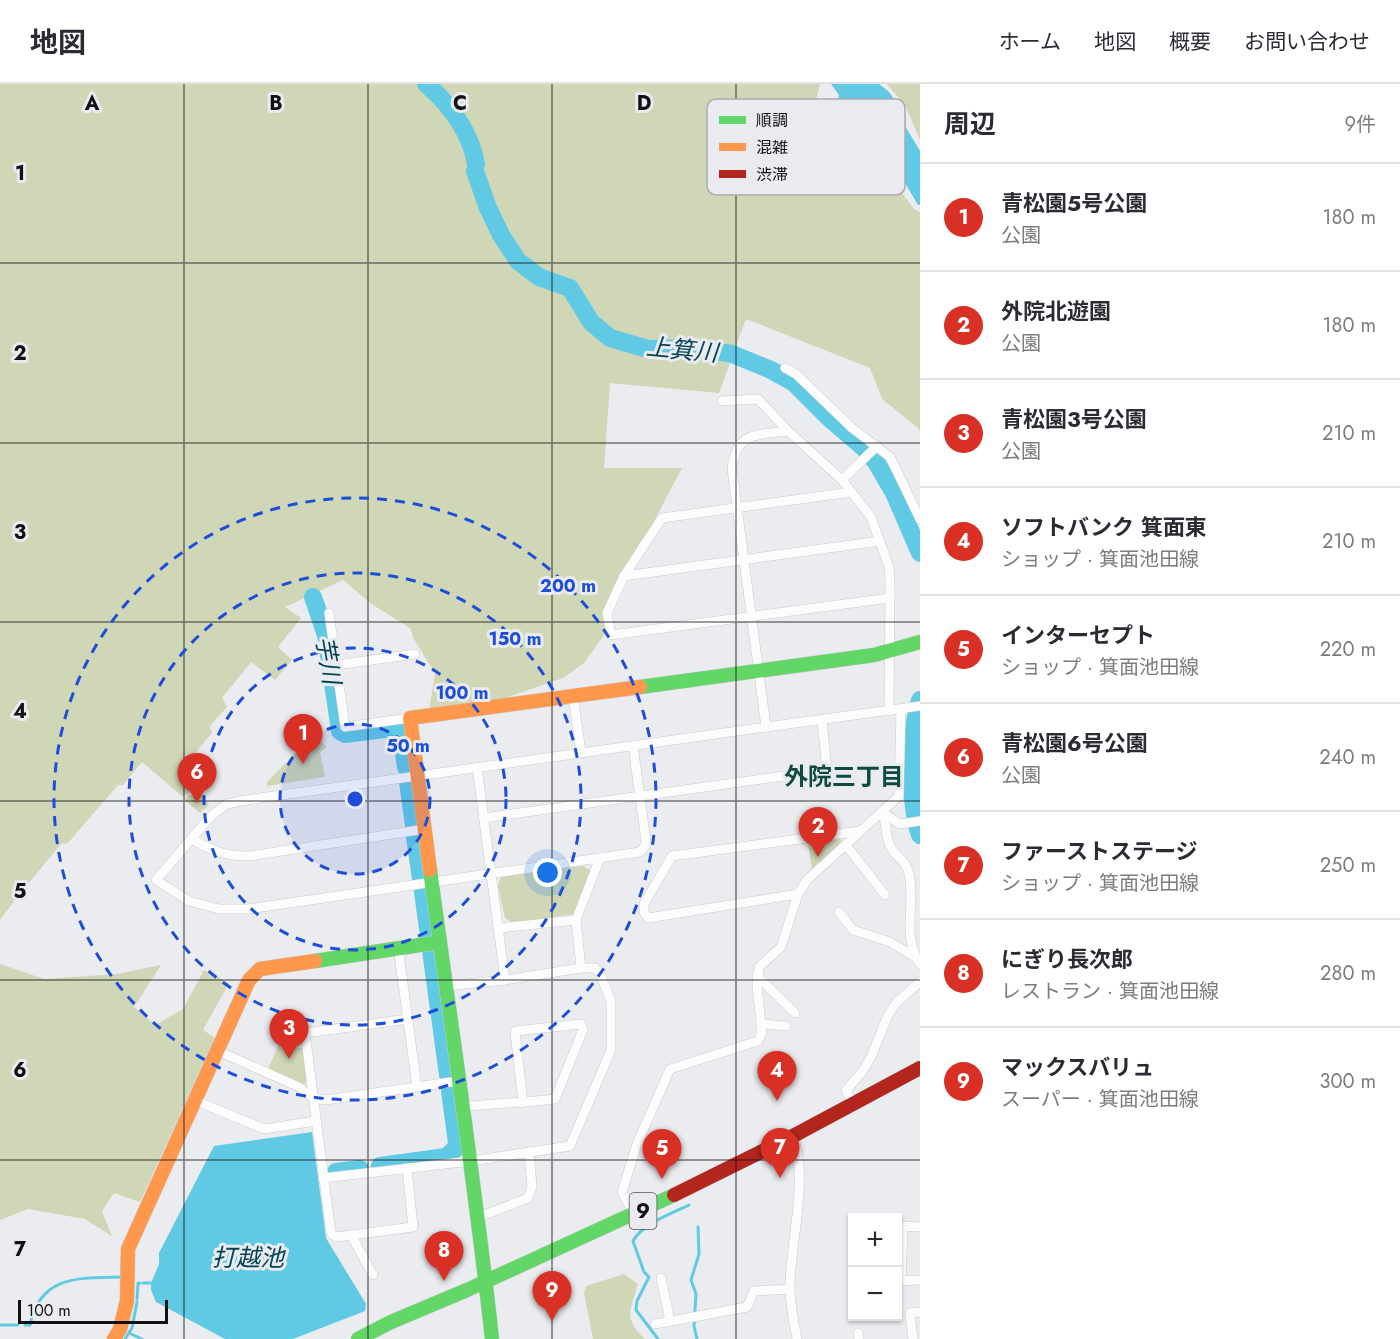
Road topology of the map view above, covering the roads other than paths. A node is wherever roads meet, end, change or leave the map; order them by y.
1 (785, 368) dead end
2 (722, 401) dead end
3 (788, 431) junction
4 (875, 448) junction
5 (842, 480) junction
6 (852, 492) junction
7 (737, 507) junction
8 (920, 519) edge
9 (880, 541) junction
10 (743, 560) junction
11 (624, 576) junction
12 (890, 598) junction
13 (329, 613) dead end
14 (753, 616) junction
15 (920, 642) edge
16 (890, 652) junction
17 (415, 654) dead end
18 (336, 664) junction
19 (760, 671) junction
20 (573, 697) junction
21 (917, 707) edge
22 (902, 709) junction
23 (889, 711) junction
24 (410, 718) junction
25 (822, 721) junction
26 (766, 727) junction
27 (633, 746) junction
28 (581, 752) junction
29 (477, 767) junction
30 (418, 775) junction
31 (641, 797) junction
32 (883, 813) junction
33 (483, 818) junction
34 (916, 822) edge
35 (425, 829) junction
36 (861, 831) junction
37 (192, 838) junction
38 (846, 845) junction
39 (600, 858) junction
40 (490, 873) junction
41 (432, 881) junction
42 (798, 894) junction
43 (885, 895) dead end
44 (839, 912) dead end
45 (576, 920) junction
46 (499, 928) junction
47 (433, 943) junction
48 (398, 948) junction
49 (917, 960) edge
50 (581, 968) junction
51 (757, 976) junction
52 (505, 980) junction
53 (920, 982) edge
54 (446, 986) junction
55 (795, 1013) dead end
56 (408, 1019) junction
57 (761, 1024) junction
58 (786, 1026) dead end
59 (216, 1050) junction
60 (920, 1068) edge
61 (458, 1081) junction
62 (417, 1088) junction
63 (313, 1098) junction
64 (194, 1100) junction
65 (523, 1103) junction
66 (852, 1103) junction
67 (462, 1107) junction
68 (316, 1121) junction
69 (794, 1136) junction
70 (530, 1152) junction
71 (471, 1161) junction
72 (407, 1168) junction
73 (323, 1178) junction
74 (634, 1215) junction
75 (479, 1217) junction
76 (920, 1227) edge
77 (351, 1235) junction
78 (373, 1275) dead end
79 (661, 1278) dead end
80 (920, 1280) edge
81 (486, 1282) junction
82 (790, 1289) junction
83 (920, 1312) edge
84 (670, 1321) junction
85 (655, 1324) dead end
86 (114, 1339) edge
87 (358, 1339) edge
88 (492, 1339) edge
89 (797, 1339) edge
90 (913, 1339) edge

1 - 4 street
2 - 3 street
3 - 5 street
3 - 7 street
4 - 5 street
4 - 8 street
5 - 6 street
6 - 7 street
6 - 9 street
7 - 10 street
7 - 11 street
9 - 10 street
9 - 12 street
10 - 11 street
10 - 14 street
11 - 14 street
12 - 14 street
12 - 16 street
13 - 18 street
14 - 19 street
15 - 16 street
16 - 19 street
16 - 23 street
17 - 18 street
18 - 24 street
19 - 20 street
19 - 26 street
20 - 24 street
20 - 28 street
21 - 22 street
22 - 23 street
22 - 32 street
23 - 25 street
24 - 30 street
25 - 26 street
25 - 31 street
26 - 27 street
27 - 28 street
27 - 31 street
28 - 29 street
29 - 30 street
29 - 33 street
30 - 35 street
30 - 37 street
31 - 33 street
31 - 39 street
32 - 34 street
32 - 36 street
32 - 49 street
33 - 40 street
35 - 37 street
35 - 41 street
36 - 38 street
36 - 42 street
37 - 41 street
38 - 42 street
38 - 43 street
39 - 40 street
39 - 45 street
40 - 41 street
40 - 46 street
41 - 47 street
42 - 51 street
44 - 49 street
45 - 46 street
45 - 50 street
46 - 52 street
47 - 48 street
47 - 54 street
48 - 56 street
48 - 59 street
50 - 52 street
50 - 70 street
51 - 55 street
51 - 57 street
52 - 54 street
53 - 66 street
54 - 61 street
56 - 62 street
56 - 63 street
57 - 58 street
57 - 74 street
59 - 63 street
59 - 64 street
60 - 66 street, 9
61 - 62 street
61 - 67 street
62 - 63 street
63 - 68 street
64 - 68 street
64 - 86 street
65 - 65 street
65 - 67 street
66 - 69 street, 9
67 - 71 street
68 - 73 street
69 - 74 street, 9
69 - 82 street
70 - 71 street
70 - 75 street
71 - 72 street
71 - 75 street
72 - 73 street
72 - 77 street
73 - 77 street
74 - 81 street, 9
75 - 81 street
76 - 80 street
77 - 78 street
79 - 84 street
81 - 87 street, 9
81 - 88 street
82 - 84 street
82 - 89 street
83 - 90 street
84 - 85 street

